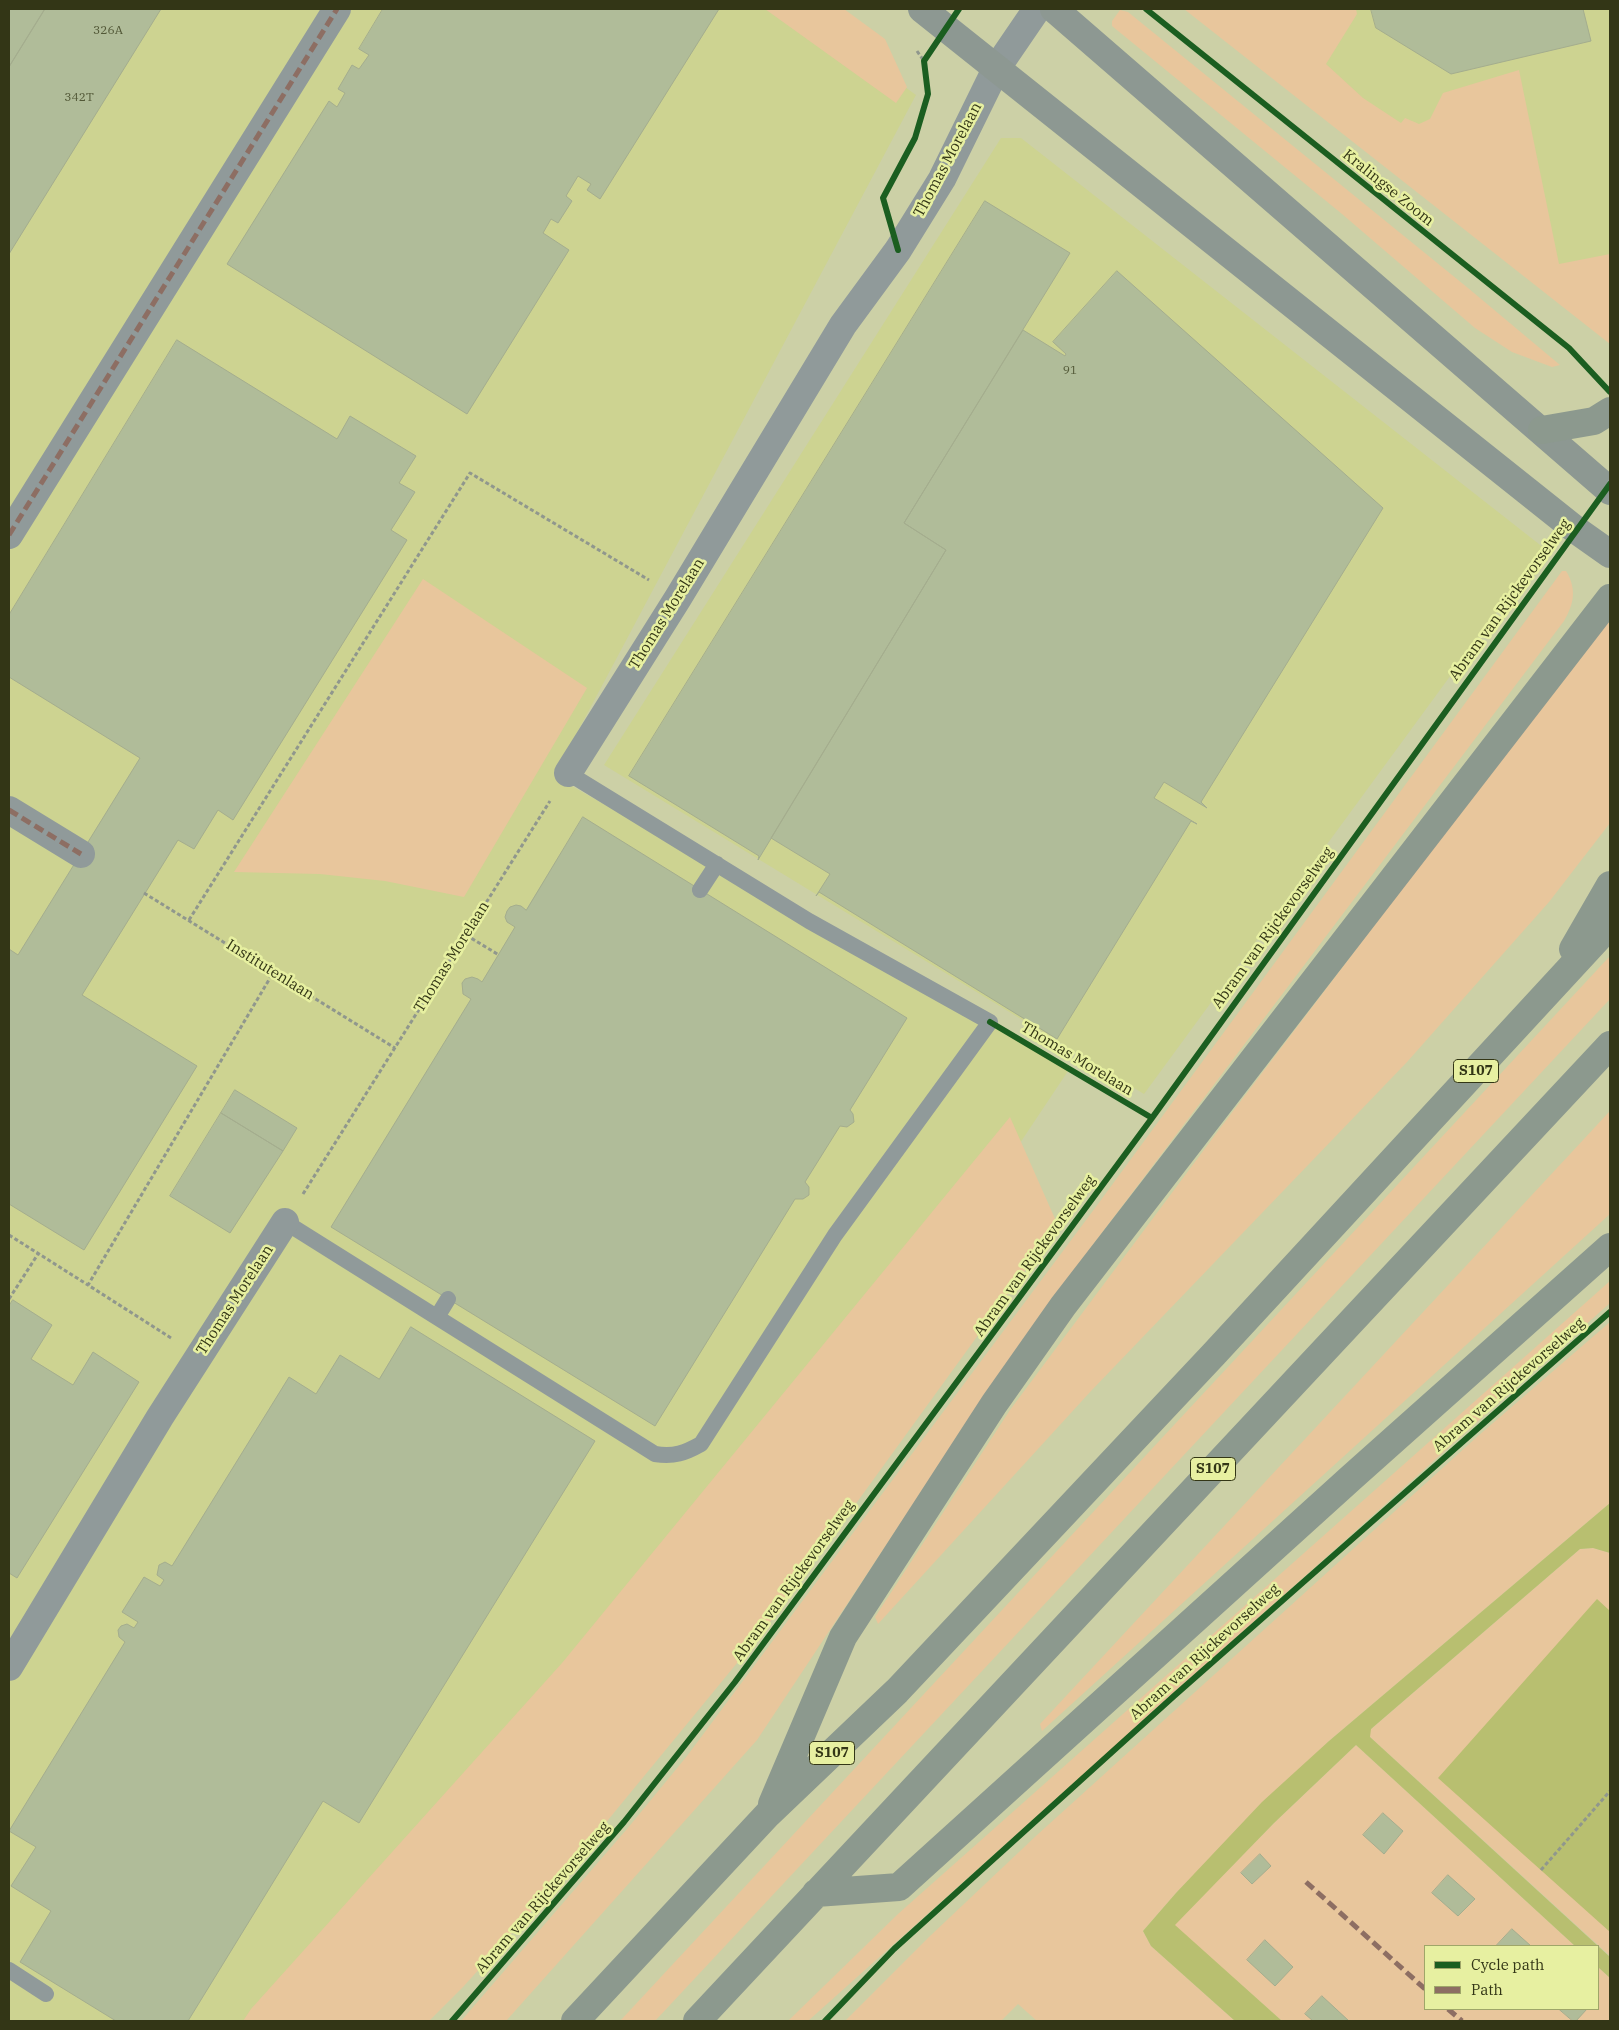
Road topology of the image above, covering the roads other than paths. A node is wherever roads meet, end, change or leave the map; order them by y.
1 (337, 9) edge
2 (922, 9) edge
3 (1038, 9) edge
4 (1054, 9) edge
5 (996, 69) junction
6 (1610, 410) edge
7 (1542, 430) junction
8 (1610, 491) edge
9 (9, 535) edge
10 (1610, 554) edge
11 (1610, 598) edge
12 (568, 773) joint
13 (9, 810) edge
14 (81, 854) dead end
15 (717, 864) junction
16 (1610, 885) edge
17 (700, 890) dead end
18 (1610, 925) edge
19 (1545, 995) junction
20 (1610, 1045) edge
21 (285, 1222) joint
22 (1610, 1247) edge
23 (448, 1299) dead end
24 (437, 1317) junction
25 (9, 1667) edge
26 (768, 1814) junction
27 (816, 1894) junction
28 (9, 1970) edge
29 (46, 1994) dead end
30 (575, 2021) edge
31 (697, 2021) edge

1 - 9 street
2 - 5 main road
3 - 5 street
4 - 7 main road
5 - 10 main road
5 - 12 street, Thomas Morelaan
6 - 7 main road
7 - 8 main road
11 - 26 main road
12 - 15 lane
13 - 14 street
15 - 17 lane
15 - 24 lane
16 - 19 main road
18 - 19 main road, S107
19 - 26 main road, S107
20 - 27 main road, S107
21 - 24 lane
21 - 25 street, Thomas Morelaan
22 - 27 main road
23 - 24 lane
26 - 30 main road, S107
27 - 31 main road, S107
28 - 29 lane

